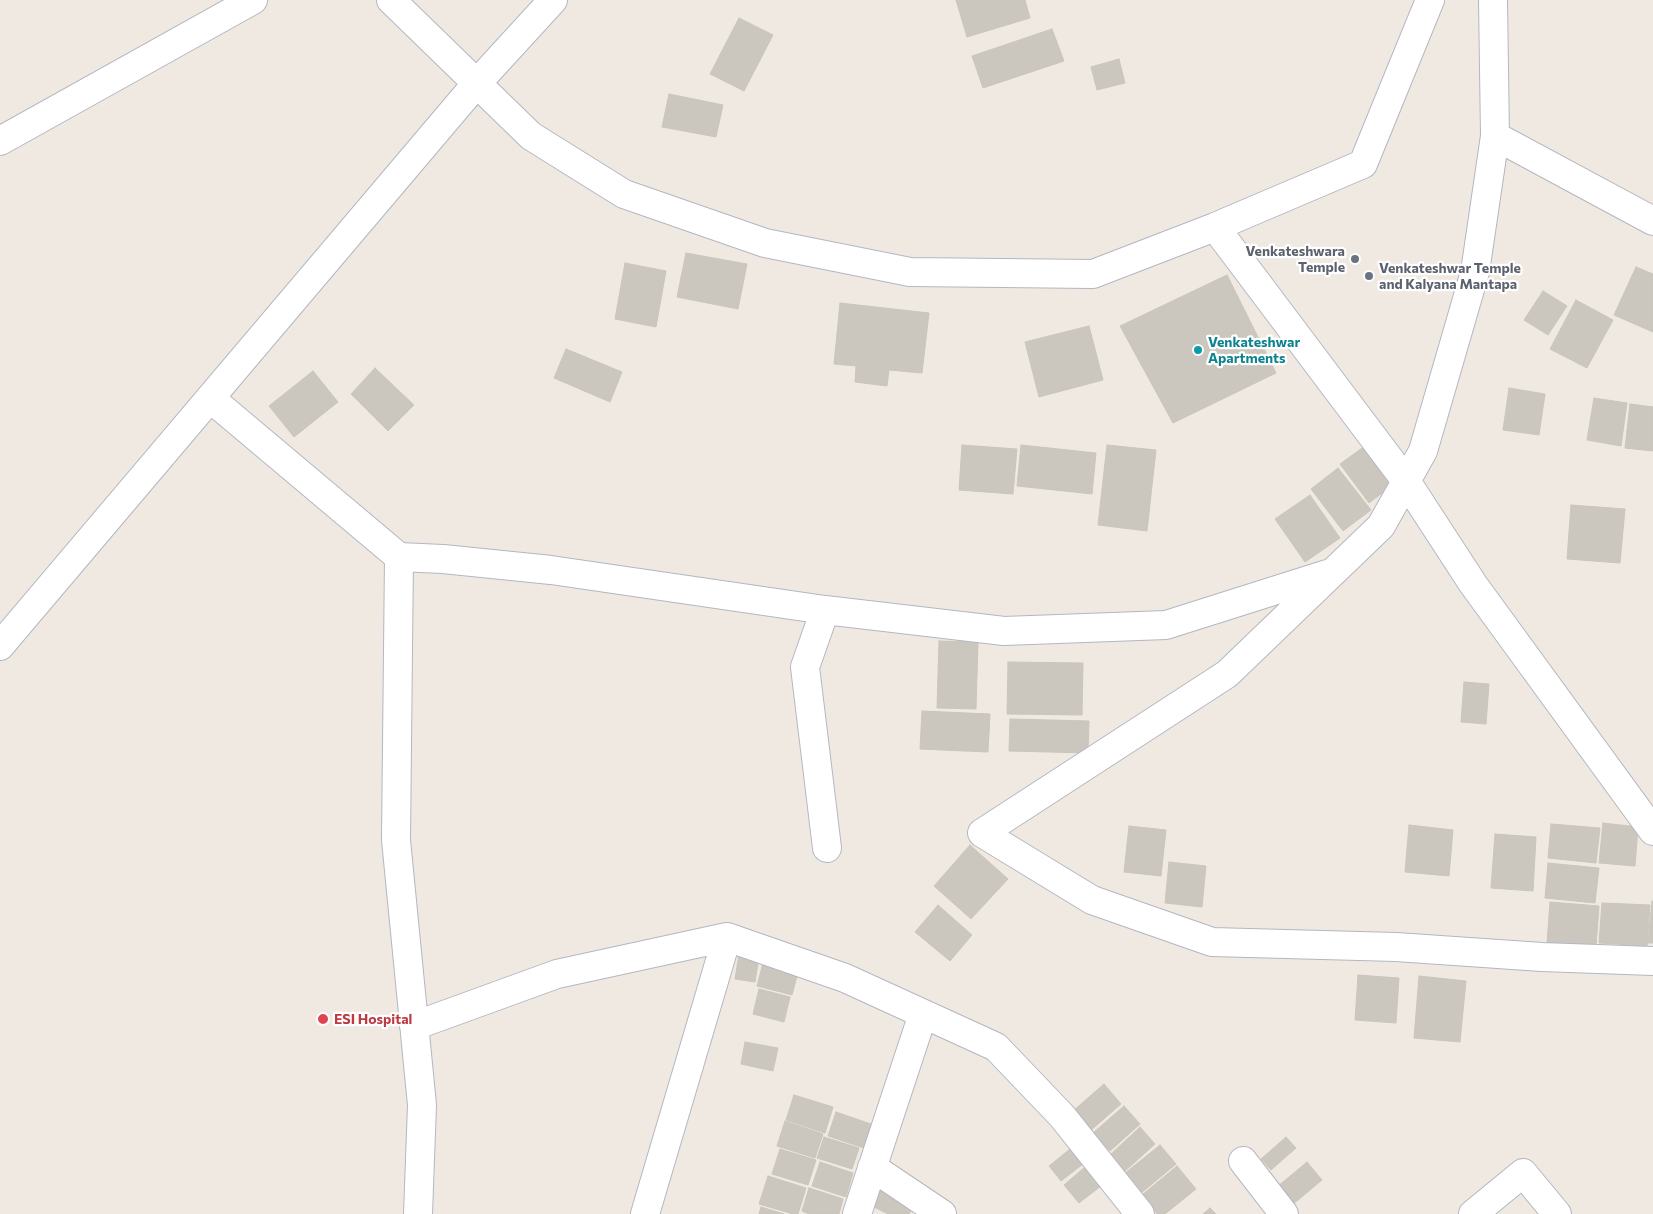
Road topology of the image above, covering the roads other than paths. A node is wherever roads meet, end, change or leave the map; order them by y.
1 (253, 0) edge
2 (391, 0) edge
3 (553, 0) edge
4 (1430, 0) edge
5 (1493, 0) edge
6 (477, 83) junction
7 (1495, 136) junction
8 (0, 141) edge
9 (1653, 221) edge
10 (1216, 227) junction
11 (210, 398) junction
12 (1406, 481) junction
13 (399, 557) junction
14 (1334, 572) junction
15 (825, 610) junction
16 (0, 646) edge
17 (1653, 831) edge
18 (827, 848) dead end
19 (727, 936) junction
20 (1653, 961) edge
21 (923, 1014) junction
22 (414, 1026) junction
23 (1243, 1161) dead end
24 (872, 1167) junction
25 (418, 1214) edge
26 (645, 1214) edge
27 (857, 1214) edge
28 (942, 1214) edge
29 (1140, 1214) edge
30 (1284, 1214) edge
31 (1474, 1214) edge
32 (1557, 1214) edge

1 - 8 street
2 - 6 street
3 - 6 street
4 - 10 street
5 - 7 street
6 - 10 street
6 - 11 street
7 - 9 street
7 - 12 street
10 - 12 street
11 - 13 street
11 - 16 street
12 - 14 street
12 - 17 street
13 - 15 street
13 - 22 street
14 - 15 street
14 - 20 street
15 - 18 street
19 - 21 street
19 - 22 street
19 - 26 street
21 - 24 street
21 - 29 street
22 - 25 street
23 - 30 street
24 - 27 street
24 - 28 street
31 - 32 street

